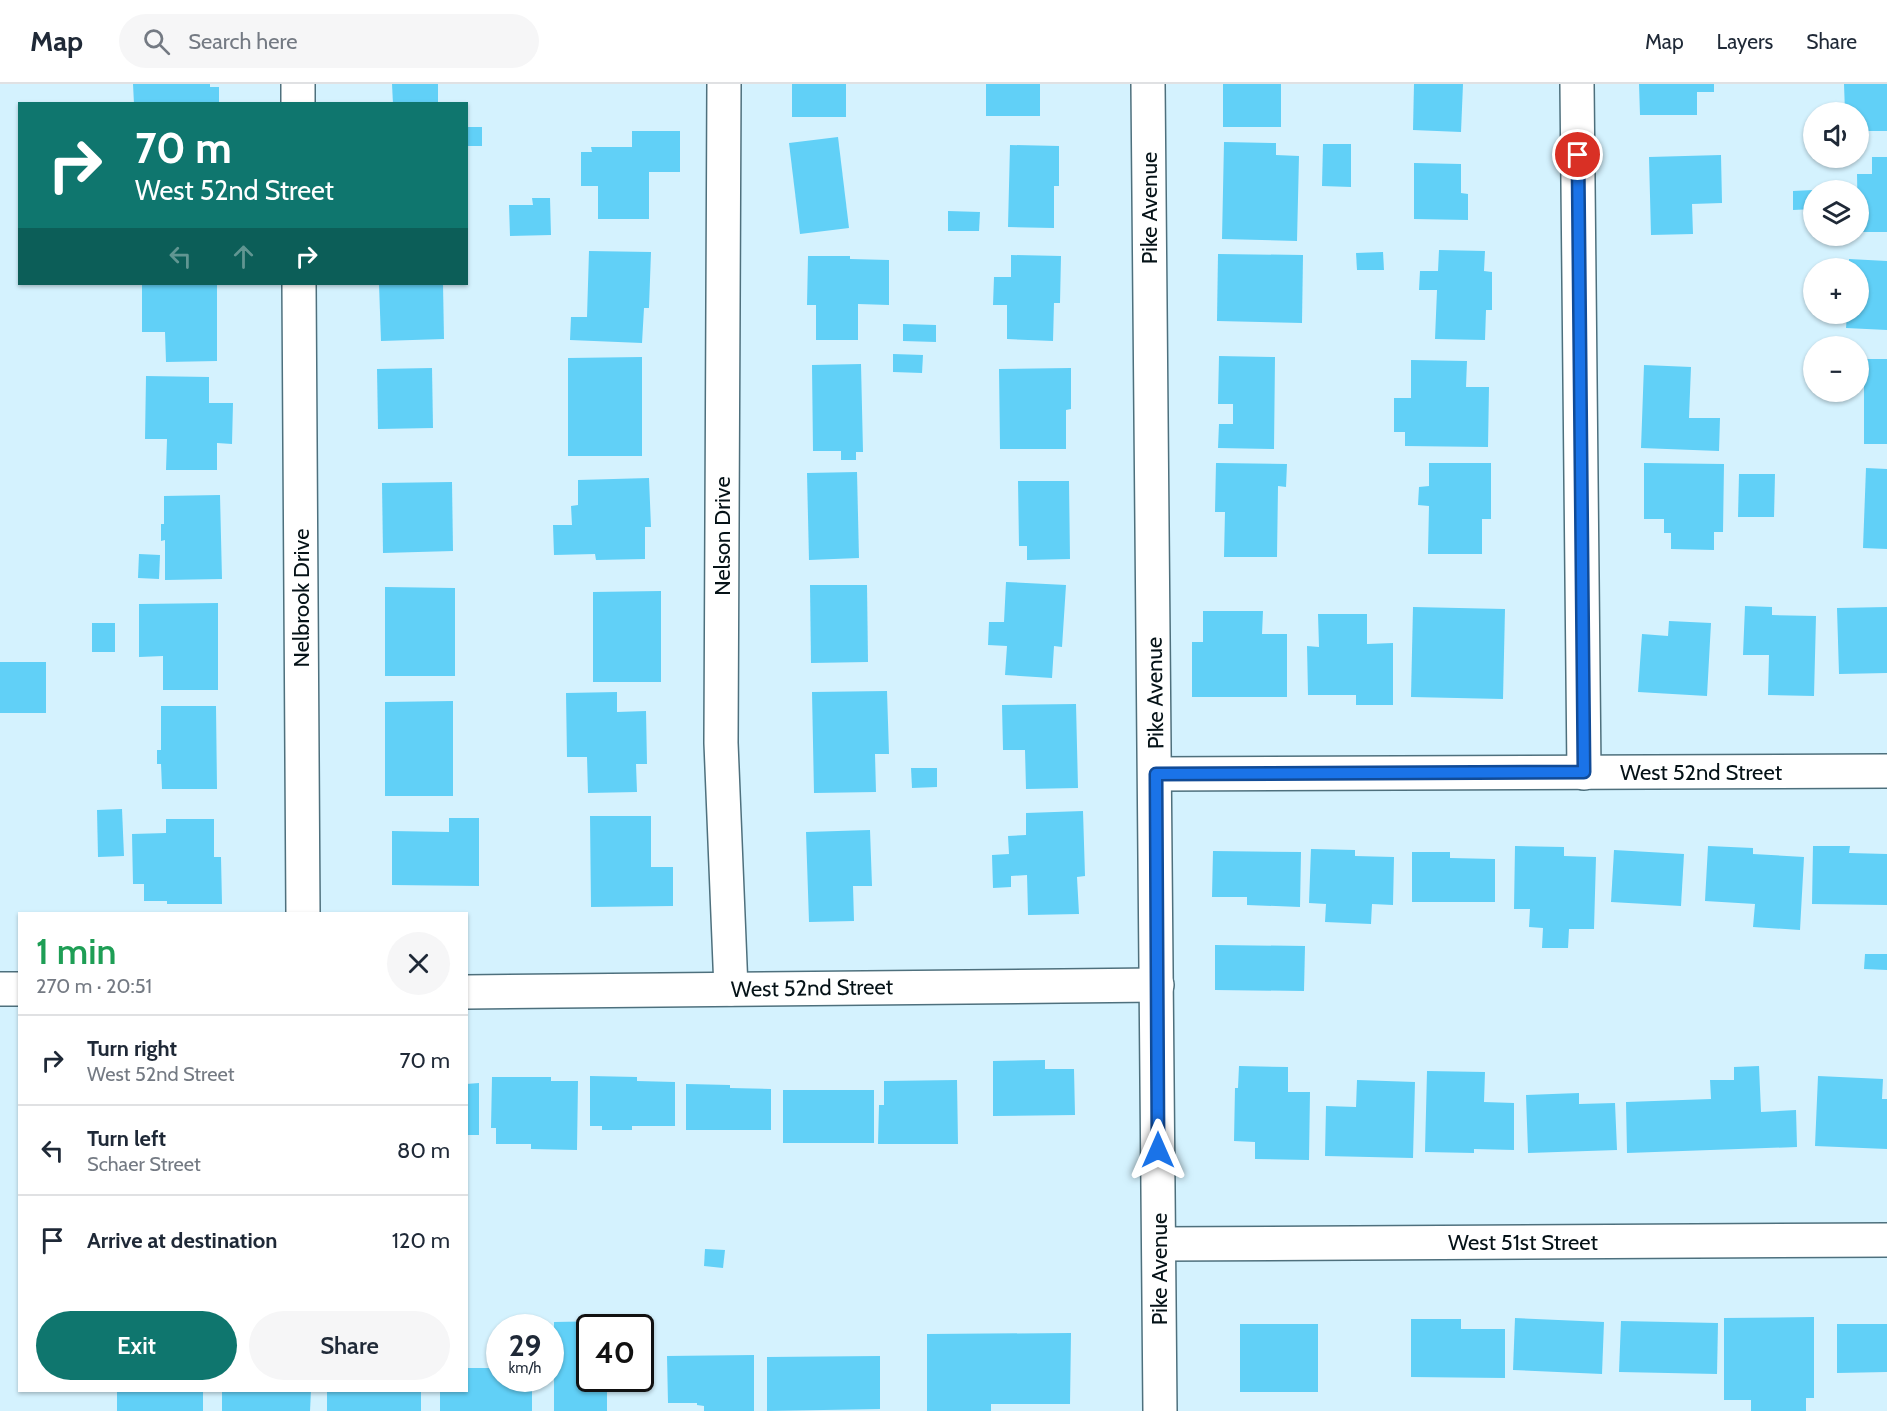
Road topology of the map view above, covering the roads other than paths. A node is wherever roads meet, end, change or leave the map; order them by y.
1 (298, 84) edge
2 (724, 84) edge
3 (1149, 84) edge
4 (1577, 84) edge
5 (298, 102) edge
6 (299, 285) edge
7 (1887, 771) edge
8 (1584, 772) junction
9 (1156, 774) junction
10 (303, 912) edge
11 (1157, 985) junction
12 (0, 989) edge
13 (18, 989) edge
14 (731, 989) junction
15 (468, 992) edge
16 (1887, 1240) edge
17 (1159, 1244) junction
18 (1160, 1411) edge

1 - 5 street
2 - 14 street, Nelson Drive
3 - 9 street, Pike Avenue
4 - 8 street
6 - 10 street, Nelbrook Drive
7 - 8 street, West 52nd Street
8 - 9 street, West 52nd Street
9 - 11 street, Pike Avenue
11 - 14 street, West 52nd Street
11 - 17 street, Pike Avenue
12 - 13 street
14 - 15 street, West 52nd Street
16 - 17 street, West 51st Street
17 - 18 street, Pike Avenue

